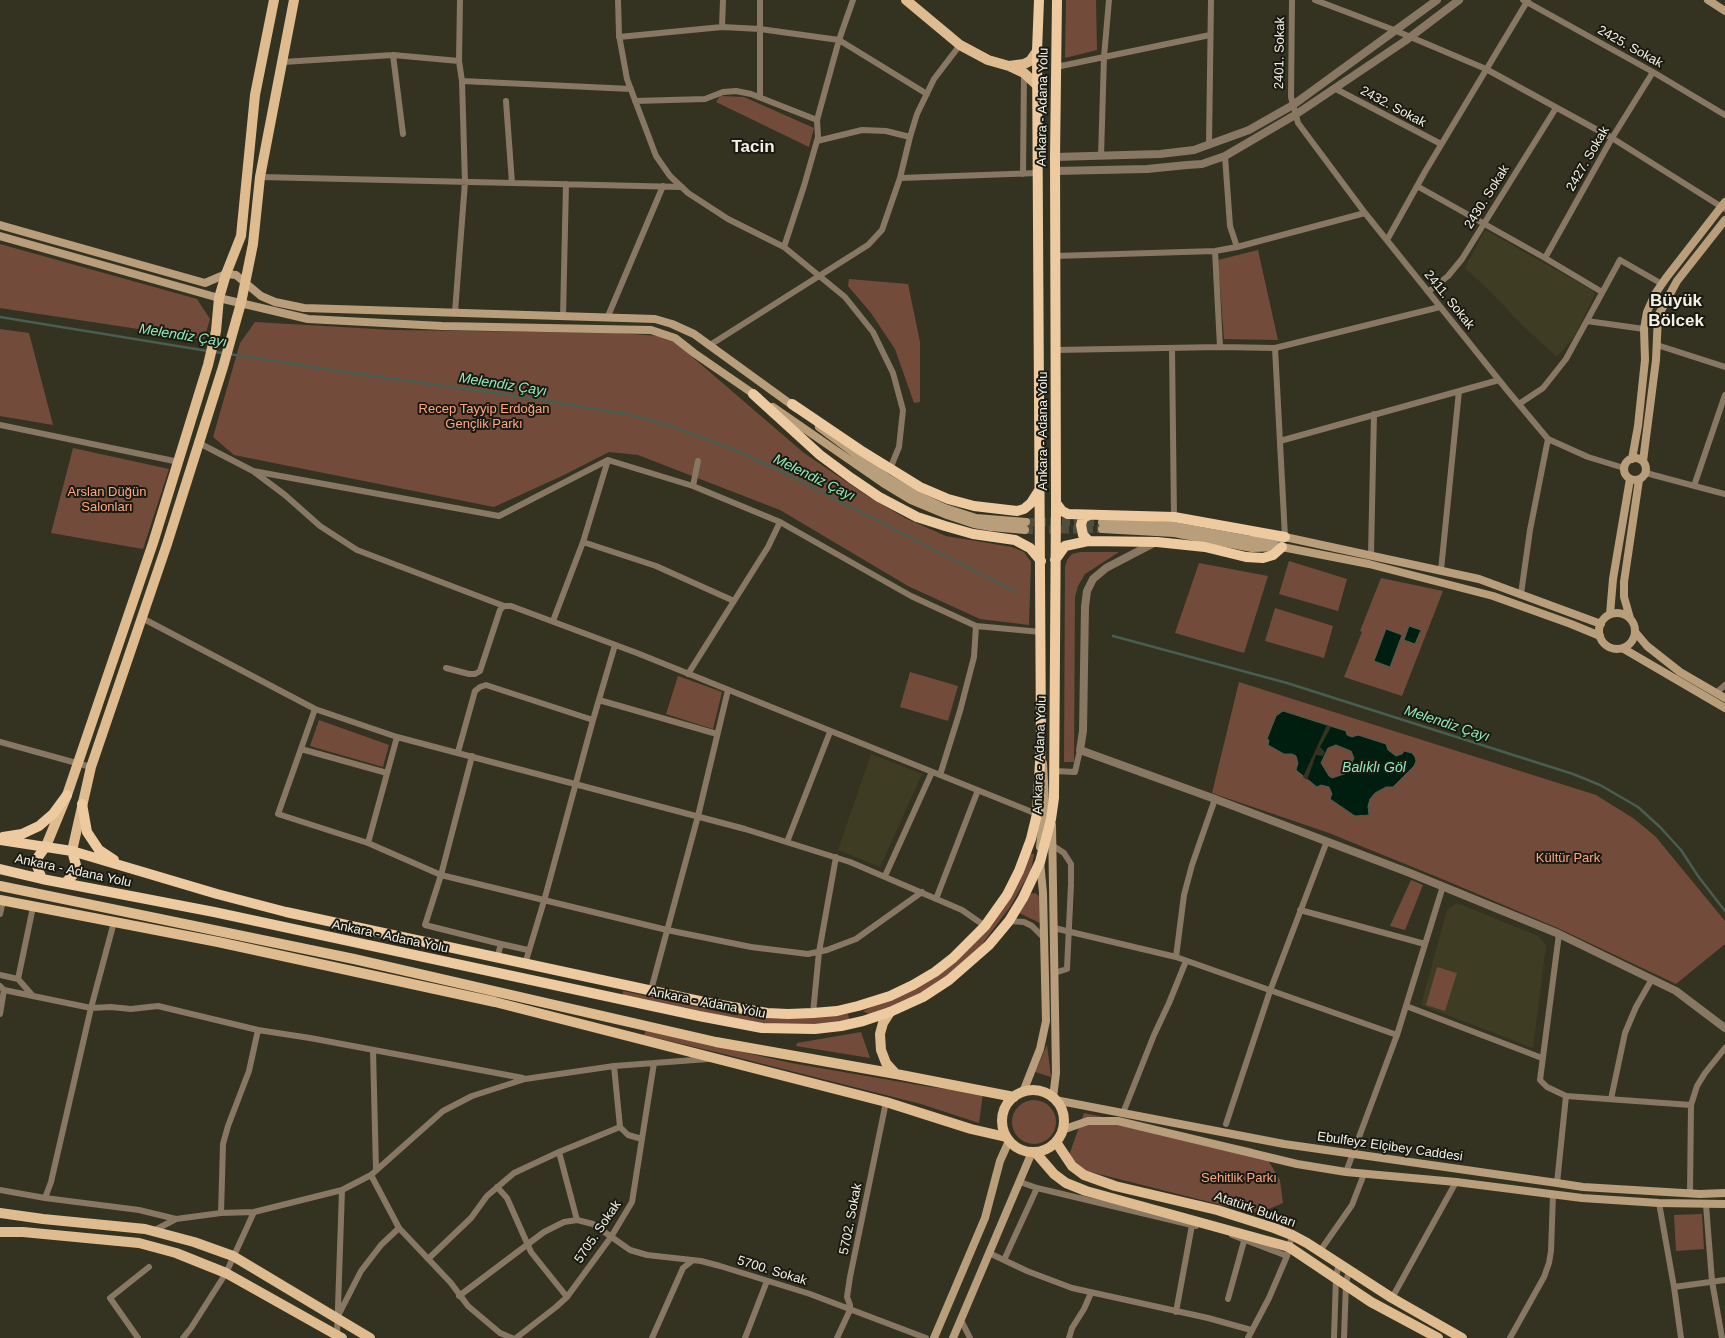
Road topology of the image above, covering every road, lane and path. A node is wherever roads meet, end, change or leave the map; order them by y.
1 (274, 0) edge
2 (294, 0) edge
3 (460, 0) edge
4 (618, 0) edge
5 (723, 0) edge
6 (760, 0) edge
7 (852, 0) edge
8 (906, 0) edge
9 (1039, 0) edge
10 (1057, 0) edge
11 (1109, 0) edge
12 (1211, 0) edge
13 (1292, 0) edge
14 (1315, 0) edge
15 (1437, 0) edge
16 (1459, 0) edge
17 (1708, 0) edge
18 (1526, 1) edge
19 (1725, 11) edge
20 (722, 27) junction
21 (760, 29) junction
22 (1394, 30) junction
23 (1210, 35) junction
24 (619, 37) junction
25 (1410, 37) junction
26 (839, 40) junction
27 (960, 45) junction
28 (1037, 51) junction
29 (393, 56) junction
30 (1104, 57) junction
31 (459, 61) junction
32 (283, 62) junction
33 (1009, 66) junction
34 (1056, 67) junction
35 (1486, 69) junction
36 (1653, 72) junction
37 (1024, 73) junction
38 (462, 81) junction
39 (1038, 86) junction
40 (1334, 88) junction
41 (631, 89) junction
42 (927, 94) junction
43 (760, 97) junction
44 (635, 101) junction
45 (506, 102) dead end
46 (1293, 105) junction
47 (1556, 108) junction
48 (1295, 115) junction
49 (1725, 115) edge
50 (818, 120) junction
51 (404, 134) dead end
52 (910, 137) junction
53 (1612, 138) junction
54 (817, 141) junction
55 (1441, 144) junction
56 (1209, 145) junction
57 (1101, 156) junction
58 (1225, 156) junction
59 (1055, 158) junction
60 (1055, 171) junction
61 (1038, 173) junction
62 (1023, 174) junction
63 (260, 177) junction
64 (900, 178) junction
65 (465, 182) junction
66 (512, 183) junction
67 (566, 184) junction
68 (663, 186) junction
69 (1417, 186) junction
70 (682, 187) junction
71 (1724, 206) edge
72 (1365, 213) junction
73 (1725, 220) edge
74 (1484, 224) junction
75 (0, 225) edge
76 (0, 236) edge
77 (1387, 240) junction
78 (784, 247) junction
79 (1238, 247) junction
80 (1214, 251) junction
81 (1055, 256) junction
82 (1545, 258) junction
83 (226, 274) junction
84 (820, 276) junction
85 (246, 282) junction
86 (1662, 284) junction
87 (1428, 292) junction
88 (1602, 292) junction
89 (219, 298) junction
90 (241, 303) junction
91 (1440, 307) junction
92 (455, 312) junction
93 (608, 316) junction
94 (563, 317) junction
95 (1587, 321) junction
96 (1644, 329) junction
97 (710, 345) junction
98 (1656, 345) junction
99 (1220, 347) junction
100 (1172, 348) junction
101 (1275, 348) junction
102 (1056, 350) junction
103 (1725, 368) edge
104 (1499, 380) junction
105 (1459, 391) junction
106 (753, 394) junction
107 (1725, 398) edge
108 (792, 404) junction
109 (1519, 404) junction
110 (1374, 414) junction
111 (0, 425) edge
112 (1548, 439) junction
113 (1280, 441) junction
114 (199, 443) junction
115 (1632, 459) junction
116 (608, 460) junction
117 (698, 461) dead end
118 (1643, 461) junction
119 (179, 462) junction
120 (1624, 468) junction
121 (890, 469) junction
122 (253, 471) junction
123 (1646, 473) junction
124 (1630, 479) junction
125 (1639, 480) junction
126 (693, 486) junction
127 (1694, 486) junction
128 (1040, 489) junction
129 (1725, 494) edge
130 (1056, 502) junction
131 (1089, 514) junction
132 (1174, 517) junction
133 (780, 522) junction
134 (1102, 525) tunnel mouth
135 (1089, 541) junction
136 (583, 542) junction
137 (1157, 542) junction
138 (1284, 542) junction
139 (1371, 555) junction
140 (1055, 560) junction
141 (1041, 561) junction
142 (1441, 570) junction
143 (1521, 594) junction
144 (734, 601) junction
145 (504, 606) junction
146 (1610, 614) junction
147 (142, 618) junction
148 (1630, 618) junction
149 (553, 622) junction
150 (1601, 624) junction
151 (976, 626) junction
152 (1041, 632) junction
153 (1636, 633) junction
154 (1600, 636) junction
155 (615, 645) junction
156 (1624, 649) junction
157 (446, 668) dead end
158 (688, 674) junction
159 (1725, 685) edge
160 (728, 690) junction
161 (1716, 693) junction
162 (1725, 698) edge
163 (599, 700) junction
164 (1725, 708) edge
165 (315, 709) junction
166 (593, 720) junction
167 (830, 732) junction
168 (717, 734) junction
169 (397, 737) junction
170 (0, 742) edge
171 (1041, 745) junction
172 (301, 749) junction
173 (1080, 750) junction
174 (458, 752) junction
175 (472, 756) junction
176 (77, 763) junction
177 (91, 767) junction
178 (1055, 771) junction
179 (932, 772) junction
180 (387, 773) junction
181 (940, 775) junction
182 (575, 784) junction
183 (978, 790) junction
184 (67, 795) junction
185 (1215, 799) junction
186 (82, 804) junction
187 (1037, 814) junction
188 (698, 816) junction
189 (1051, 819) junction
190 (0, 839) edge
191 (1326, 841) junction
192 (787, 842) junction
193 (368, 843) junction
194 (1052, 845) junction
195 (46, 846) junction
196 (72, 851) junction
197 (836, 858) junction
198 (1040, 862) junction
199 (122, 865) junction
200 (0, 869) edge
201 (441, 875) junction
202 (885, 876) junction
203 (42, 879) junction
204 (65, 883) junction
205 (1443, 886) junction
206 (3, 887) edge
207 (922, 892) junction
208 (36, 894) junction
209 (936, 899) junction
210 (2, 900) edge
211 (544, 901) junction
212 (33, 907) junction
213 (1300, 910) junction
214 (0, 914) edge
215 (114, 922) junction
216 (1009, 922) junction
217 (985, 926) junction
218 (1054, 928) junction
219 (667, 930) junction
220 (1069, 932) junction
221 (1559, 934) junction
222 (1044, 938) junction
223 (501, 944) junction
224 (1425, 944) junction
225 (528, 950) junction
226 (819, 952) junction
227 (1176, 957) junction
228 (498, 958) junction
229 (1186, 961) junction
230 (525, 964) junction
231 (1054, 973) junction
232 (0, 976) edge
233 (18, 979) junction
234 (1652, 979) junction
235 (2, 988) edge
236 (651, 990) junction
237 (1270, 991) junction
238 (33, 996) junction
239 (1406, 1006) junction
240 (91, 1008) junction
241 (890, 1012) junction
242 (0, 1014) edge
243 (813, 1014) junction
244 (1725, 1028) edge
245 (258, 1030) junction
246 (1397, 1035) junction
247 (1725, 1048) edge
248 (373, 1050) junction
249 (1542, 1058) junction
250 (716, 1059) junction
251 (654, 1063) junction
252 (614, 1066) junction
253 (896, 1074) junction
254 (525, 1078) junction
255 (1018, 1094) junction
256 (1566, 1096) junction
257 (1054, 1099) junction
258 (1611, 1099) junction
259 (886, 1102) junction
260 (1691, 1105) junction
261 (1123, 1113) junction
262 (1226, 1124) dead end
263 (620, 1127) junction
264 (1062, 1130) junction
265 (642, 1139) junction
266 (1008, 1139) junction
267 (1056, 1142) junction
268 (559, 1152) junction
269 (1034, 1152) junction
270 (1353, 1155) junction
271 (376, 1170) junction
272 (1346, 1172) junction
273 (1364, 1174) junction
274 (371, 1175) junction
275 (1020, 1182) junction
276 (1456, 1182) junction
277 (1557, 1183) junction
278 (497, 1187) junction
279 (1037, 1188) junction
280 (0, 1190) edge
281 (342, 1190) junction
282 (1690, 1193) junction
283 (1725, 1193) edge
284 (1553, 1195) junction
285 (45, 1198) junction
286 (1659, 1203) junction
287 (1725, 1204) edge
288 (1706, 1205) junction
289 (254, 1212) junction
290 (0, 1213) edge
291 (221, 1213) junction
292 (176, 1219) junction
293 (577, 1220) junction
294 (1192, 1225) junction
295 (399, 1228) junction
296 (153, 1231) junction
297 (0, 1232) edge
298 (1292, 1235) junction
299 (611, 1236) junction
300 (1244, 1241) junction
301 (526, 1246) junction
302 (1288, 1251) junction
303 (1320, 1251) junction
304 (989, 1253) junction
305 (233, 1256) junction
306 (428, 1259) junction
307 (1004, 1260) junction
308 (692, 1262) junction
309 (1339, 1263) junction
310 (149, 1267) dead end
311 (1349, 1270) junction
312 (226, 1273) junction
313 (1336, 1277) junction
314 (1725, 1280) edge
315 (767, 1281) junction
316 (1712, 1281) junction
317 (1346, 1283) junction
318 (1674, 1287) junction
319 (1091, 1293) junction
320 (459, 1296) junction
321 (567, 1297) junction
322 (1392, 1298) junction
323 (1228, 1299) dead end
324 (850, 1310) junction
325 (1176, 1312) junction
326 (338, 1317) junction
327 (961, 1320) junction
328 (1251, 1330) junction
329 (339, 1337) edge
330 (138, 1338) edge
331 (183, 1338) edge
332 (370, 1338) edge
333 (512, 1338) edge
334 (516, 1338) edge
335 (652, 1338) edge
336 (745, 1338) edge
337 (837, 1338) edge
338 (926, 1338) edge
339 (934, 1338) edge
340 (953, 1338) edge
341 (970, 1338) edge
342 (1069, 1338) edge
343 (1248, 1338) edge
344 (1334, 1338) edge
345 (1344, 1338) edge
346 (1438, 1338) edge
347 (1462, 1338) edge
348 (1510, 1338) edge
349 (1681, 1338) edge
350 (1722, 1338) edge

1 - 83 main road
2 - 32 main road
3 - 31 street
4 - 24 street
5 - 20 street
6 - 21 street
7 - 26 street
8 - 27 main road
9 - 28 highway, Ankara - Adana Yolu
10 - 34 highway, Ankara - Adana Yolu
11 - 30 street
12 - 23 street
13 - 46 street, 2401. Sokak
14 - 22 street
15 - 22 street
16 - 25 street
17 - 19 main road
18 - 35 street
18 - 36 street, 2425. Sokak
20 - 21 street
20 - 24 street
21 - 26 street
21 - 43 street
22 - 25 street
22 - 46 street
23 - 30 street
23 - 56 street
24 - 41 street
25 - 35 street
25 - 40 street
26 - 42 street
26 - 50 street
27 - 33 main road
27 - 42 street
28 - 33 main road
28 - 39 highway, Ankara - Adana Yolu
29 - 31 street
29 - 32 street
29 - 51 street
30 - 34 street
30 - 57 street
31 - 38 street
32 - 63 main road
33 - 37 main road
34 - 59 highway, Ankara - Adana Yolu
35 - 47 street
35 - 55 street
36 - 49 street, 2425. Sokak
36 - 53 street, 2427. Sokak
37 - 39 main road
37 - 62 street
38 - 41 street
38 - 65 street
39 - 61 highway, Ankara - Adana Yolu
40 - 48 street
40 - 55 street, 2432. Sokak
41 - 44 street
42 - 52 street
43 - 44 street
43 - 50 street
44 - 70 street
45 - 66 street
46 - 48 street, 2411. Sokak
46 - 56 street
47 - 53 street
47 - 74 street, 2430. Sokak
48 - 58 street
48 - 72 street, 2411. Sokak
50 - 54 street
52 - 54 street
52 - 64 street
53 - 71 street
53 - 82 street, 2427. Sokak
54 - 78 street
55 - 69 street
56 - 57 street
57 - 59 street
58 - 60 street
58 - 79 street
59 - 60 highway, Ankara - Adana Yolu
60 - 81 highway, Ankara - Adana Yolu
61 - 62 street
61 - 128 highway, Ankara - Adana Yolu
62 - 64 street
63 - 65 street
63 - 85 main road
64 - 84 street
65 - 66 street
65 - 92 street
66 - 67 street
67 - 68 street
67 - 94 street
68 - 70 street
68 - 93 street
69 - 74 street
69 - 77 street
70 - 78 street
71 - 86 main road
72 - 77 street, 2411. Sokak
72 - 79 street
73 - 98 main road
74 - 82 street
74 - 87 street, 2430. Sokak
75 - 83 main road
76 - 89 main road
77 - 87 street, 2411. Sokak
78 - 84 street
79 - 80 street
80 - 81 street
80 - 99 street
81 - 102 highway, Ankara - Adana Yolu
82 - 88 street
83 - 85 main road
83 - 89 main road
84 - 97 street
84 - 121 street
85 - 90 main road
85 - 92 main road
86 - 88 street
86 - 96 main road
87 - 91 street, 2411. Sokak
88 - 95 street
89 - 90 main road
89 - 119 main road
90 - 106 main road
90 - 114 main road
91 - 101 street
91 - 104 street, 2411. Sokak
92 - 94 main road
93 - 94 main road
93 - 97 main road
95 - 96 street
95 - 109 street
96 - 115 main road
97 - 108 main road
98 - 103 street
98 - 118 main road
99 - 100 street
99 - 101 street
100 - 102 street
100 - 132 street
101 - 113 street
102 - 130 highway, Ankara - Adana Yolu
104 - 105 street
104 - 109 street, 2411. Sokak
105 - 110 street
105 - 142 street
106 - 108 main road
106 - 141 highway
107 - 127 street
108 - 121 highway
109 - 112 street, 2411. Sokak
110 - 113 street
110 - 139 street
111 - 119 street
112 - 120 street, 2411. Sokak
112 - 143 street
113 - 138 street
114 - 122 street
114 - 147 main road
115 - 118 main road
115 - 120 main road
116 - 122 street
116 - 126 street
116 - 136 street
117 - 126 street
118 - 123 main road
119 - 176 main road
120 - 124 main road
121 - 128 highway
122 - 145 street
123 - 125 main road
123 - 127 street
124 - 125 main road
124 - 146 main road
125 - 148 main road
126 - 133 street
127 - 129 street
128 - 141 highway, Ankara - Adana Yolu
130 - 131 highway
130 - 140 highway, Ankara - Adana Yolu
131 - 132 highway
131 - 135 highway
132 - 138 highway
133 - 144 street
133 - 151 street
134 - 138 main road
135 - 137 highway
135 - 140 highway
136 - 144 street
136 - 149 street
137 - 138 highway
137 - 173 street
138 - 139 main road
138 - 154 main road
139 - 142 main road
140 - 178 highway, Ankara - Adana Yolu
141 - 152 highway, Ankara - Adana Yolu
142 - 143 main road
143 - 150 main road
144 - 158 street
145 - 149 street
145 - 157 street
146 - 148 main road
146 - 150 main road
147 - 165 street
147 - 177 main road
148 - 153 main road
149 - 155 street
150 - 154 main road
151 - 152 street
151 - 181 street
152 - 171 highway, Ankara - Adana Yolu
153 - 156 main road
153 - 161 main road
154 - 156 main road
155 - 158 street
155 - 163 street
156 - 164 main road
158 - 160 street
159 - 161 street
160 - 167 street
160 - 168 street
161 - 162 main road
163 - 166 street
163 - 168 street
165 - 169 street
165 - 172 street
166 - 174 street
166 - 182 street
167 - 179 street
167 - 192 street
168 - 188 street
169 - 174 street
169 - 180 street
170 - 176 street
171 - 187 highway, Ankara - Adana Yolu
171 - 198 main road
172 - 180 street
172 - 193 street
173 - 178 street
173 - 185 street
174 - 175 street
175 - 182 street
175 - 201 street
176 - 177 street
176 - 184 main road
177 - 186 main road
178 - 189 highway, Ankara - Adana Yolu
179 - 181 street
179 - 202 street
180 - 193 street
181 - 183 street
182 - 188 street
182 - 211 street
183 - 187 street
183 - 209 street
184 - 190 highway
184 - 195 main road
185 - 191 street
185 - 227 street
186 - 196 main road
186 - 199 highway
187 - 217 highway, Ankara - Adana Yolu
188 - 192 street
188 - 219 street
189 - 194 main road
189 - 198 highway, Ankara - Adana Yolu
190 - 195 highway, Ankara - Adana Yolu
191 - 205 street
191 - 213 street
192 - 197 street
193 - 201 street
194 - 218 main road
194 - 220 street
195 - 196 highway, Ankara - Adana Yolu
195 - 203 highway
196 - 199 highway, Ankara - Adana Yolu
196 - 204 highway
197 - 202 street
197 - 226 street
198 - 216 highway, Ankara - Adana Yolu
198 - 222 main road
199 - 228 highway, Ankara - Adana Yolu
200 - 203 highway, Ankara - Adana Yolu
201 - 211 street
201 - 223 street
202 - 207 street
203 - 204 highway, Ankara - Adana Yolu
204 - 241 highway, Ankara - Adana Yolu
205 - 221 street
205 - 224 street
206 - 208 main road
206 - 210 main road
207 - 209 street
207 - 226 street
208 - 212 main road
208 - 253 main road
209 - 217 street
210 - 212 main road
210 - 214 street
211 - 219 street
211 - 225 street
212 - 215 main road
212 - 233 street
213 - 224 street
213 - 237 street
215 - 240 street
215 - 250 main road
216 - 222 street
216 - 241 highway, Ankara - Adana Yolu
217 - 243 highway, Ankara - Adana Yolu
218 - 220 street
218 - 231 main road
219 - 226 street
219 - 236 street
220 - 227 street
220 - 231 street
221 - 234 street
221 - 249 street
222 - 255 main road
223 - 225 street
223 - 228 street
224 - 239 street
225 - 230 street
226 - 243 street
227 - 229 street
228 - 230 highway, Ankara - Adana Yolu
229 - 237 street
229 - 261 street
230 - 236 highway, Ankara - Adana Yolu
231 - 257 main road
232 - 233 street
233 - 238 street
234 - 244 street
234 - 258 street
235 - 238 street
235 - 242 street
236 - 243 highway, Ankara - Adana Yolu
237 - 246 street
237 - 262 street
238 - 240 street
239 - 246 street
239 - 249 street
240 - 245 street
240 - 285 street
241 - 253 main road
245 - 248 street
245 - 291 street
246 - 270 street
247 - 260 street
248 - 254 street
248 - 271 street
249 - 256 street
250 - 251 street
250 - 259 main road
251 - 252 street
251 - 265 street, 5705. Sokak
252 - 254 street
252 - 263 street
253 - 255 main road
254 - 271 street
255 - 257 main road
255 - 266 main road
256 - 258 street
256 - 277 street
257 - 261 main road, Ebulfeyz Elçibey Caddesi
257 - 264 main road
258 - 260 street
259 - 266 main road
259 - 324 street, 5702. Sokak
260 - 282 street
261 - 270 main road, Ebulfeyz Elçibey Caddesi
263 - 265 street
263 - 268 street
264 - 267 main road
264 - 272 main road, Ebulfeyz Elçibey Caddesi
265 - 299 street, 5705. Sokak
266 - 269 main road
266 - 339 main road
267 - 269 main road
267 - 298 main road, Atatürk Bulvarı
268 - 278 street
268 - 293 street
269 - 275 main road
269 - 302 main road, Atatürk Bulvarı
270 - 272 street
270 - 277 main road, Ebulfeyz Elçibey Caddesi
271 - 274 street
272 - 273 main road, Ebulfeyz Elçibey Caddesi
273 - 276 main road, Ebulfeyz Elçibey Caddesi
273 - 303 street
274 - 281 street
274 - 295 street
275 - 279 street
275 - 304 main road
276 - 284 main road, Ebulfeyz Elçibey Caddesi
276 - 322 street
277 - 282 main road, Ebulfeyz Elçibey Caddesi
278 - 301 street
278 - 306 street
279 - 294 street
279 - 307 street
280 - 285 street
281 - 289 street
281 - 326 street
282 - 283 main road, Ebulfeyz Elçibey Caddesi
284 - 286 main road, Ebulfeyz Elçibey Caddesi
284 - 348 street
285 - 292 street
286 - 288 main road, Ebulfeyz Elçibey Caddesi
286 - 318 street
287 - 288 main road, Ebulfeyz Elçibey Caddesi
288 - 316 street
289 - 291 street
289 - 305 street
290 - 296 main road
291 - 292 street
292 - 296 street
293 - 299 street, 5700. Sokak
293 - 301 street
294 - 300 street
294 - 325 street
295 - 306 street
295 - 326 street
296 - 305 main road
297 - 312 main road
298 - 302 street
298 - 303 main road, Atatürk Bulvarı
299 - 308 street, 5700. Sokak
299 - 321 street, 5705. Sokak
300 - 302 street
300 - 323 street
301 - 320 street
301 - 321 street
302 - 313 main road, Atatürk Bulvarı
302 - 328 street
303 - 309 main road, Atatürk Bulvarı
304 - 307 street
304 - 327 main road
305 - 312 street
305 - 326 main road
306 - 320 street
307 - 319 street
308 - 315 street, 5700. Sokak
308 - 335 street
309 - 311 main road, Atatürk Bulvarı
309 - 313 street
310 - 330 street
311 - 317 street
311 - 322 main road, Atatürk Bulvarı
312 - 329 main road
312 - 331 street
313 - 317 main road, Atatürk Bulvarı
313 - 344 street
314 - 316 street
315 - 324 street, 5700. Sokak
315 - 336 street
316 - 318 street
316 - 350 street
317 - 345 street
317 - 346 main road, Atatürk Bulvarı
318 - 349 street
319 - 325 street
319 - 342 street
320 - 333 street
321 - 334 street, 5705. Sokak
322 - 347 main road, Atatürk Bulvarı
324 - 337 street
324 - 338 street, 5700. Sokak
325 - 328 street
326 - 329 street
326 - 332 main road
327 - 340 main road
327 - 341 street
328 - 343 street

